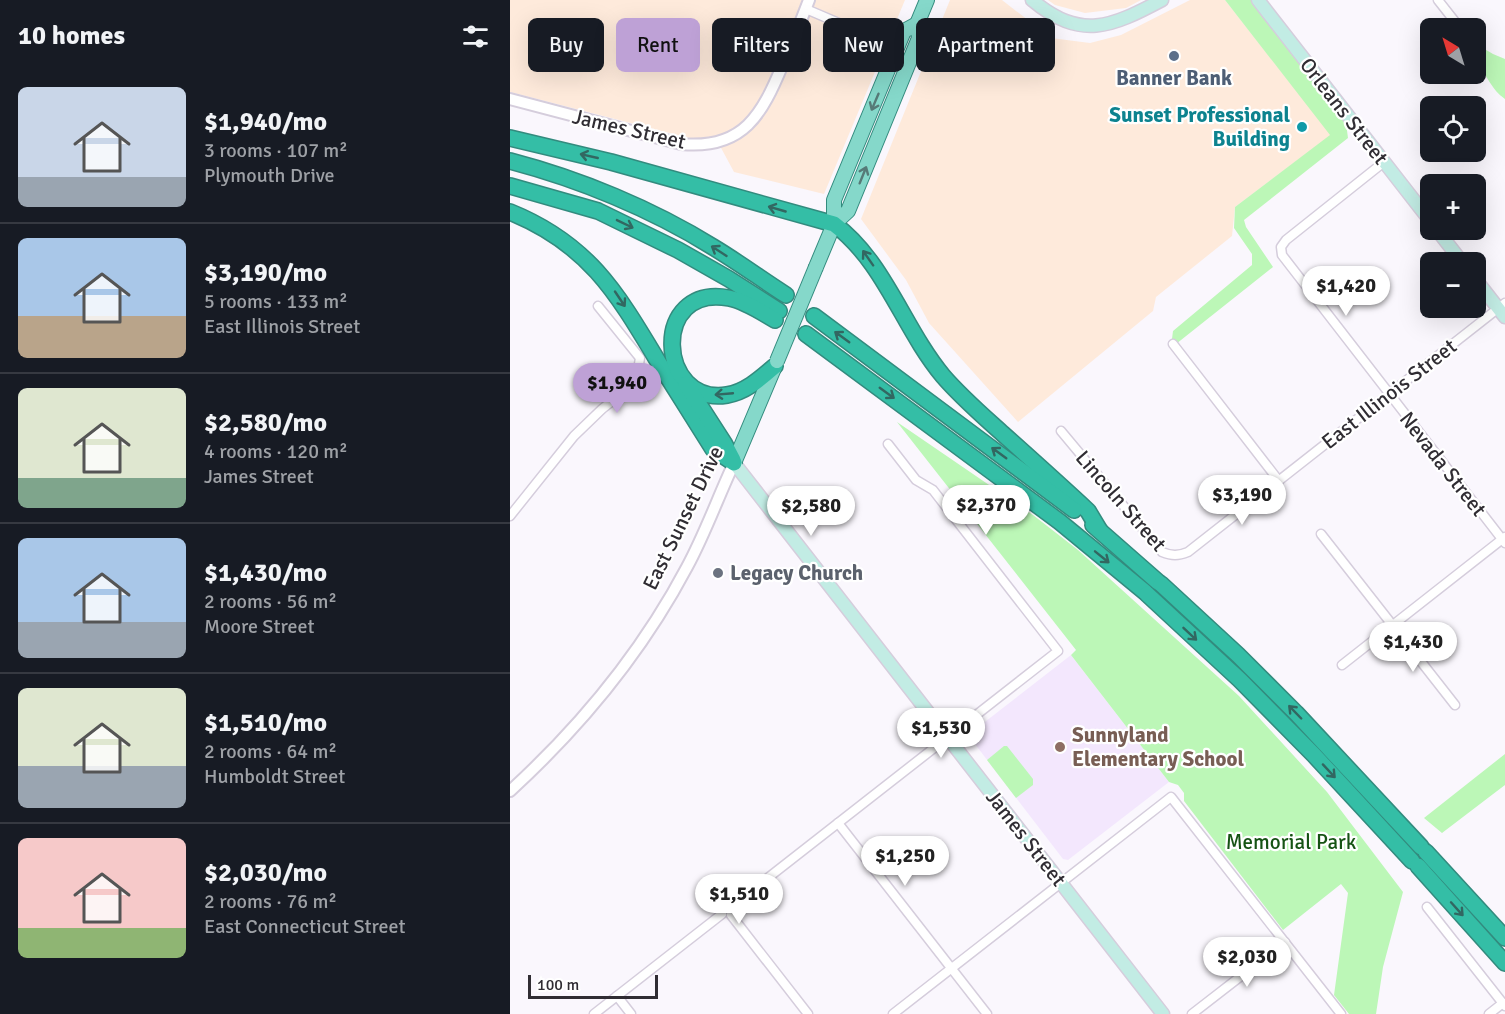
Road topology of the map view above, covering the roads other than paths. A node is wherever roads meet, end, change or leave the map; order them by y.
1 (927, 0) edge
2 (1032, 0) edge
3 (1162, 0) edge
4 (1258, 0) edge
5 (1438, 0) edge
6 (808, 4) edge
7 (836, 18) edge
8 (920, 18) edge
9 (1452, 18) edge
10 (916, 45) edge
11 (887, 72) edge
12 (510, 99) edge
13 (510, 138) edge
14 (510, 161) edge
15 (1384, 162) junction
16 (510, 186) edge
17 (1420, 208) edge
18 (510, 212) edge
19 (834, 224) junction
20 (1445, 240) edge
21 (1454, 252) edge
22 (1486, 291) edge
23 (786, 295) dead end
24 (598, 306) dead end
25 (1503, 310) edge
26 (814, 316) dead end
27 (806, 333) dead end
28 (1173, 344) dead end
29 (776, 364) junction
30 (681, 376) junction
31 (1389, 394) junction
32 (1061, 431) dead end
33 (888, 444) dead end
34 (734, 463) junction
35 (1279, 481) junction
36 (510, 516) edge
37 (1100, 531) junction
38 (1322, 534) dead end
39 (1504, 540) edge
40 (1188, 552) joint
41 (1393, 625) junction
42 (1342, 665) dead end
43 (1455, 705) dead end
44 (948, 737) junction
45 (510, 791) edge
46 (838, 823) junction
47 (1061, 883) junction
48 (1427, 907) dead end
49 (728, 912) junction
50 (1505, 938) edge
51 (1285, 942) junction
52 (1505, 963) edge
53 (952, 968) junction
54 (617, 996) junction
55 (1504, 1004) edge
56 (594, 1014) edge
57 (631, 1014) edge
58 (808, 1014) edge
59 (893, 1014) edge
60 (987, 1014) edge
61 (1163, 1014) edge
62 (1192, 1014) edge
63 (1341, 1014) edge
64 (1489, 1014) edge

1 - 8 main road, East Sunset Drive
2 - 3 main road
4 - 15 main road, Orleans Street
5 - 9 street
6 - 7 street
6 - 12 street, James Street
19 -> 10 main road, East Sunset Drive
11 -> 19 main road, East Sunset Drive
19 -> 13 highway
23 -> 14 highway
15 - 17 main road, Orleans Street
15 - 31 street, Nevada Street
16 -> 30 highway
18 -> 34 highway
19 - 29 main road, East Sunset Drive, bridge
37 -> 19 highway
20 - 21 main road
22 - 25 main road
24 - 36 street
25 - 31 street, East Illinois Street
37 -> 26 highway
27 -> 52 highway
28 - 35 street
29 -> 30 highway
29 - 34 main road, East Sunset Drive
30 - 34 highway
31 - 35 street, East Illinois Street
31 - 39 street, Nevada Street
32 - 40 street, Lincoln Street
33 - 44 street
34 - 44 main road, James Street
34 - 45 street, East Sunset Drive
35 - 40 street, East Illinois Street
50 -> 37 highway
38 - 41 street
39 - 41 street
41 - 42 street
41 - 43 street
44 - 46 street
44 - 47 main road, James Street
46 - 49 street
46 - 53 street
47 - 51 street
47 - 53 street
47 - 61 main road, James Street
48 - 55 street
49 - 54 street
49 - 58 street
51 - 62 street
51 - 63 street
53 - 59 street
53 - 60 street
54 - 56 street
54 - 57 street
55 - 64 street

